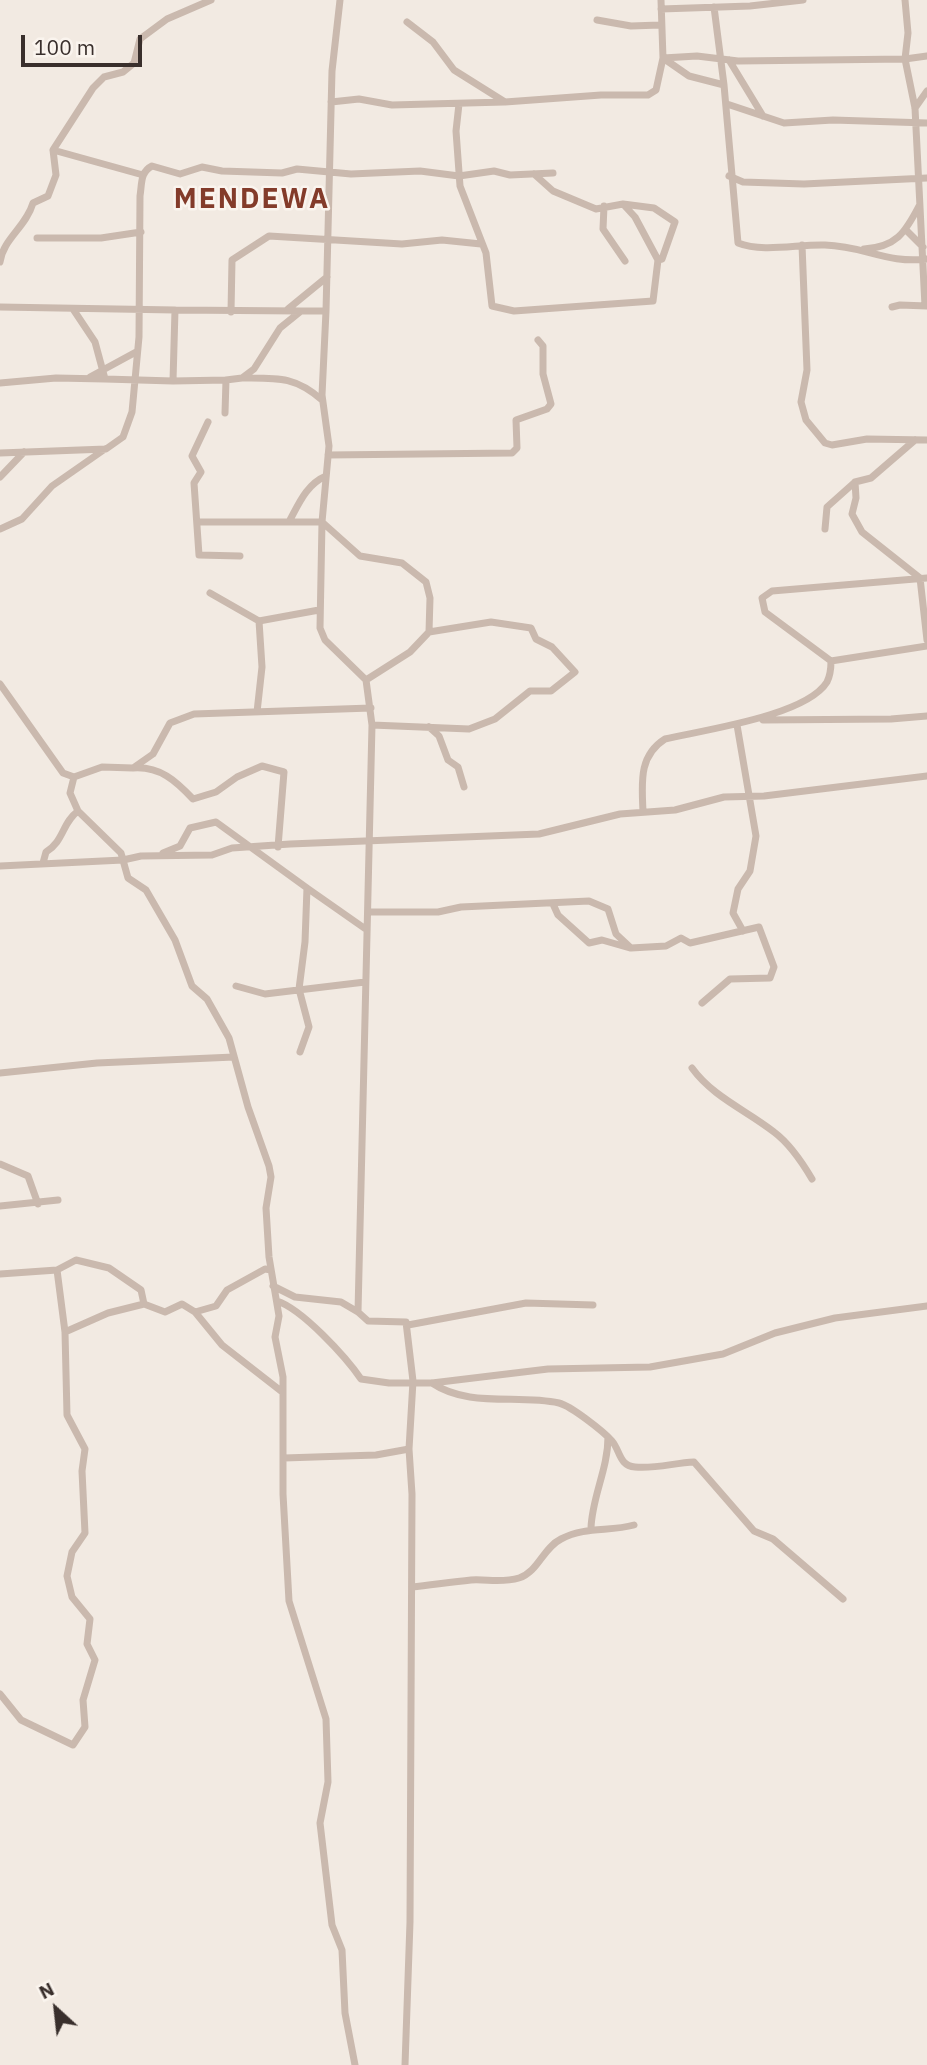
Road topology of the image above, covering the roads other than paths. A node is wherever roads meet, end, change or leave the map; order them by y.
1 (211, 0) edge
2 (340, 0) edge
3 (661, 0) edge
4 (803, 0) edge
5 (905, 0) edge
6 (714, 7) junction
7 (661, 9) junction
8 (597, 20) dead end
9 (407, 22) dead end
10 (660, 25) junction
11 (927, 56) edge
12 (663, 58) junction
13 (725, 59) junction
14 (905, 59) junction
15 (724, 85) junction
16 (927, 91) edge
17 (331, 102) junction
18 (505, 102) junction
19 (459, 104) junction
20 (727, 104) junction
21 (915, 108) junction
22 (763, 116) junction
23 (915, 122) junction
24 (927, 122) edge
25 (54, 150) junction
26 (329, 172) junction
27 (553, 173) dead end
28 (534, 174) junction
29 (143, 175) junction
30 (459, 176) junction
31 (729, 176) junction
32 (923, 177) edge
33 (623, 204) junction
34 (919, 205) junction
35 (604, 206) junction
36 (906, 230) junction
37 (141, 232) junction
38 (37, 238) dead end
39 (328, 240) junction
40 (481, 244) junction
41 (802, 245) junction
42 (923, 247) junction
43 (861, 249) junction
44 (926, 259) edge
45 (658, 260) junction
46 (625, 261) dead end
47 (0, 262) edge
48 (327, 277) junction
49 (926, 306) edge
50 (0, 307) edge
51 (891, 307) dead end
52 (137, 308) junction
53 (73, 309) junction
54 (175, 310) junction
55 (288, 310) junction
56 (301, 311) junction
57 (326, 311) junction
58 (231, 312) junction
59 (538, 340) dead end
60 (136, 352) junction
61 (103, 369) junction
62 (90, 378) junction
63 (105, 379) junction
64 (242, 379) junction
65 (134, 380) junction
66 (226, 380) junction
67 (173, 381) junction
68 (0, 383) edge
69 (322, 400) junction
70 (226, 413) dead end
71 (208, 422) dead end
72 (916, 440) junction
73 (927, 440) edge
74 (106, 449) junction
75 (24, 452) junction
76 (0, 453) edge
77 (328, 455) junction
78 (326, 476) junction
79 (0, 477) edge
80 (871, 478) junction
81 (855, 482) junction
82 (856, 498) junction
83 (290, 520) junction
84 (198, 522) junction
85 (322, 522) junction
86 (0, 529) edge
87 (825, 529) dead end
88 (240, 556) dead end
89 (923, 578) edge
90 (210, 593) dead end
91 (319, 610) junction
92 (259, 621) junction
93 (429, 632) junction
94 (927, 640) edge
95 (927, 646) edge
96 (831, 661) junction
97 (366, 680) junction
98 (0, 684) edge
99 (371, 708) junction
100 (257, 712) junction
101 (927, 716) edge
102 (759, 720) junction
103 (372, 725) junction
104 (737, 725) junction
105 (429, 727) junction
106 (133, 768) junction
107 (927, 776) edge
108 (74, 777) junction
109 (464, 788) dead end
110 (751, 796) junction
111 (78, 811) junction
112 (643, 812) junction
113 (367, 843) junction
114 (253, 847) junction
115 (278, 847) junction
116 (159, 855) junction
117 (123, 860) junction
118 (43, 863) junction
119 (0, 866) edge
120 (307, 888) junction
121 (553, 904) junction
122 (368, 912) junction
123 (367, 930) junction
124 (743, 931) junction
125 (631, 948) junction
126 (365, 982) junction
127 (236, 986) dead end
128 (299, 989) junction
129 (702, 1003) dead end
130 (300, 1052) dead end
131 (234, 1057) junction
132 (692, 1068) dead end
133 (0, 1073) edge
134 (0, 1164) edge
135 (813, 1179) dead end
136 (58, 1199) dead end
137 (38, 1204) junction
138 (0, 1206) edge
139 (57, 1270) junction
140 (271, 1270) junction
141 (0, 1274) edge
142 (273, 1286) junction
143 (277, 1301) junction
144 (144, 1304) junction
145 (593, 1305) dead end
146 (927, 1306) edge
147 (195, 1312) junction
148 (358, 1312) junction
149 (408, 1325) junction
150 (65, 1332) junction
151 (413, 1381) junction
152 (432, 1383) junction
153 (281, 1391) junction
154 (608, 1437) junction
155 (409, 1449) junction
156 (284, 1458) junction
157 (634, 1525) dead end
158 (591, 1528) junction
159 (412, 1587) junction
160 (843, 1599) dead end
161 (0, 1694) edge
162 (355, 2065) edge
163 (405, 2065) edge

1 - 25 street
2 - 17 street
3 - 7 street
4 - 6 street
5 - 14 street
6 - 7 street
6 - 13 street
7 - 10 street
8 - 10 street
9 - 18 street
10 - 12 street
11 - 14 street
12 - 13 street
12 - 15 street
12 - 18 street
13 - 14 street
13 - 15 street
13 - 22 street
14 - 21 street
15 - 20 street
16 - 21 street
17 - 19 street
17 - 26 street
18 - 19 street
19 - 30 street
20 - 22 street
20 - 31 street
21 - 23 street
22 - 23 street
23 - 24 street
23 - 32 street
25 - 29 street
25 - 47 street
26 - 29 street
26 - 30 street
26 - 39 street
27 - 28 street
28 - 30 street
28 - 35 street
29 - 37 street
30 - 40 street
31 - 32 street
31 - 41 street
32 - 34 street
33 - 35 street
33 - 45 street
33 - 45 street
34 - 36 street
34 - 42 street
35 - 46 street
36 - 42 street
36 - 43 street
37 - 38 street
37 - 52 street
39 - 40 street
39 - 48 street
39 - 58 street
40 - 45 street
41 - 43 street
41 - 72 street
42 - 44 street
43 - 44 street
44 - 49 street
48 - 55 street
48 - 57 street
49 - 51 street
50 - 53 street
52 - 53 street
52 - 54 street
52 - 60 street
53 - 61 street
54 - 58 street
54 - 67 street
55 - 56 street
55 - 58 street
56 - 57 street
56 - 64 street
57 - 69 street
59 - 77 street
60 - 61 street
60 - 65 street
61 - 62 street
61 - 63 street
62 - 63 street
62 - 68 street
63 - 65 street
64 - 66 street
64 - 69 street
65 - 67 street
65 - 74 street
66 - 67 street
66 - 70 street
69 - 77 street
71 - 84 street
72 - 73 street
72 - 80 street
74 - 75 street
74 - 86 street
75 - 76 street
75 - 79 street
77 - 78 street
78 - 83 street
78 - 85 street
80 - 81 street
80 - 82 street
81 - 82 street
81 - 87 street
82 - 89 street
83 - 84 street
83 - 85 street
84 - 88 street
85 - 91 street
85 - 93 street
89 - 94 street
89 - 96 street
90 - 92 street
91 - 92 street
91 - 97 street
92 - 100 street
93 - 97 street
93 - 105 street
95 - 96 street
96 - 102 street
97 - 99 street
98 - 108 street
99 - 100 street
99 - 103 street
100 - 106 street
101 - 102 street
102 - 104 street
103 - 105 street
103 - 113 street
104 - 110 street
104 - 112 street
105 - 109 street
106 - 108 street
106 - 115 street
107 - 110 street
108 - 111 street
110 - 112 street
110 - 124 street
111 - 117 street
111 - 118 street
112 - 113 street
113 - 115 street
113 - 122 street
114 - 115 street
114 - 116 street
114 - 116 street
114 - 120 street
116 - 117 street
117 - 118 street
117 - 131 street
118 - 119 street
120 - 123 street
120 - 128 street
121 - 122 street
121 - 125 street
121 - 125 street
122 - 123 street
123 - 126 street
124 - 125 street
124 - 129 street
126 - 128 street
126 - 148 street
127 - 128 street
128 - 130 street
131 - 133 street
131 - 140 street
132 - 135 street
134 - 137 street
136 - 137 street
137 - 138 street
139 - 141 street
139 - 144 street
139 - 150 street
140 - 142 street
140 - 147 street
142 - 143 street
142 - 148 street
143 - 151 street
143 - 153 street
144 - 147 street
144 - 150 street
145 - 149 street
146 - 152 street
147 - 153 street
148 - 149 street
149 - 151 street
150 - 161 street
151 - 152 street
151 - 155 street
152 - 154 street
153 - 156 street
154 - 158 street
154 - 160 street
155 - 156 street
155 - 159 street
156 - 162 street
157 - 158 street
158 - 159 street
159 - 163 street

